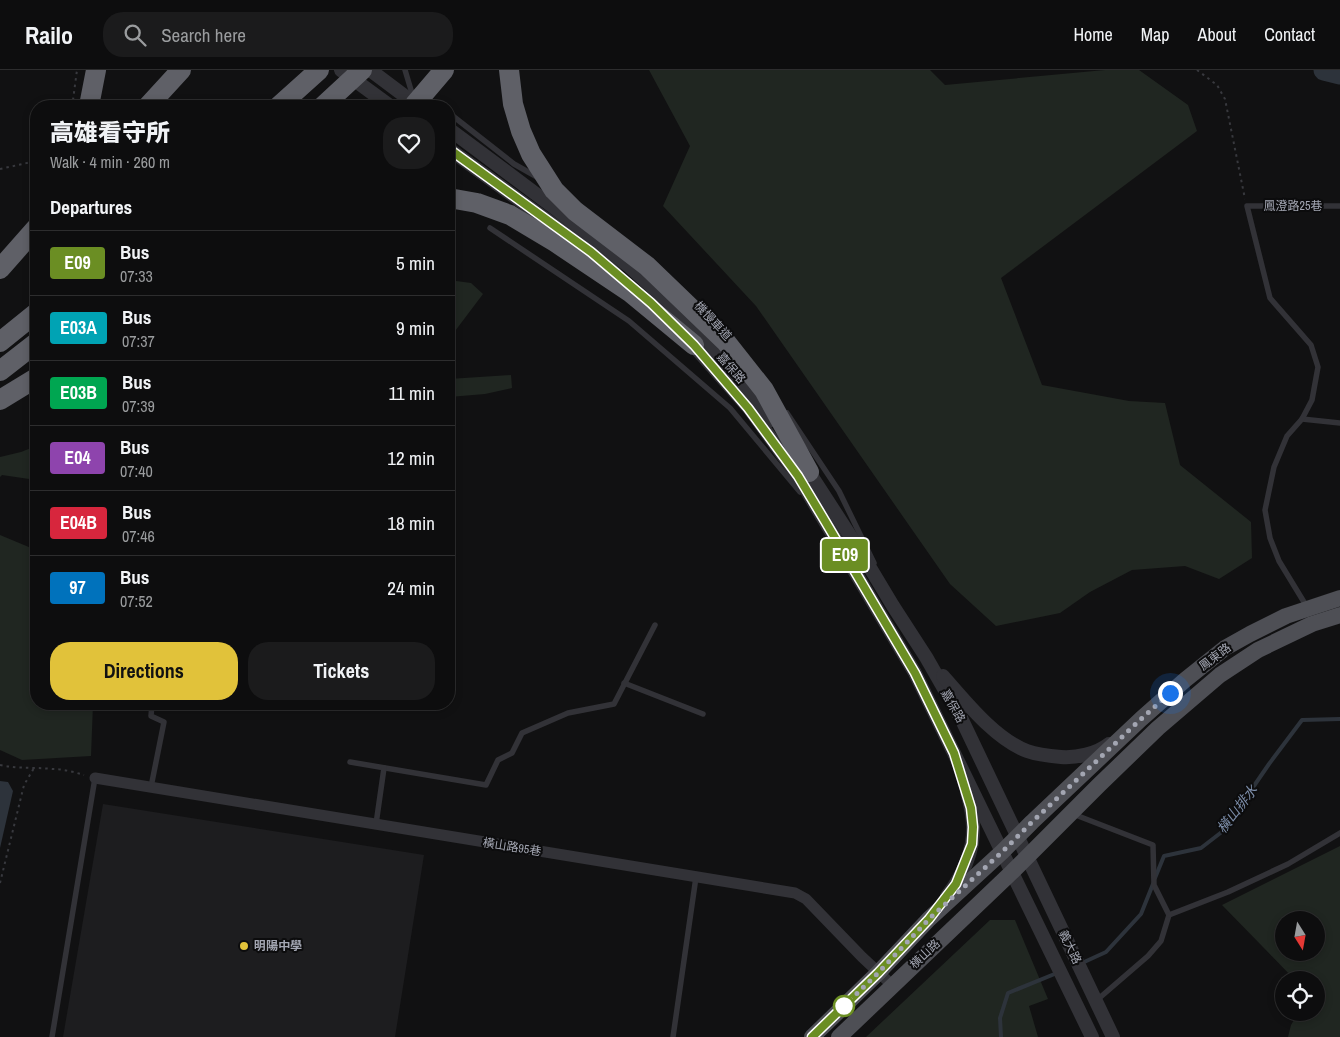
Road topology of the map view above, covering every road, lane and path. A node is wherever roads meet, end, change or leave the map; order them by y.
1 (77, 70) edge
2 (96, 70) edge
3 (181, 70) edge
4 (319, 70) edge
5 (341, 70) edge
6 (362, 70) edge
7 (370, 70) edge
8 (404, 70) edge
9 (444, 70) edge
10 (508, 70) edge
11 (1197, 70) edge
12 (73, 100) edge
13 (90, 100) edge
14 (154, 100) edge
15 (286, 100) edge
16 (330, 100) edge
17 (382, 100) edge
18 (409, 100) edge
19 (415, 100) edge
20 (422, 100) edge
21 (455, 118) edge
22 (455, 133) edge
23 (455, 153) edge
24 (30, 163) edge
25 (0, 169) edge
26 (548, 182) junction
27 (570, 196) dead end
28 (455, 199) edge
29 (1247, 206) junction
30 (1340, 206) edge
31 (30, 223) edge
32 (490, 228) dead end
33 (30, 235) edge
34 (6, 261) edge
35 (706, 314) dead end
36 (30, 318) edge
37 (0, 342) edge
38 (694, 345) junction
39 (30, 348) edge
40 (0, 371) edge
41 (30, 382) edge
42 (0, 400) edge
43 (778, 401) dead end
44 (784, 409) dead end
45 (1302, 419) junction
46 (1340, 423) edge
47 (809, 472) junction
48 (825, 521) junction
49 (1340, 598) edge
50 (893, 606) junction
51 (1308, 608) junction
52 (1340, 615) edge
53 (655, 625) dead end
54 (926, 657) junction
55 (624, 684) junction
56 (152, 710) edge
57 (703, 714) dead end
58 (1141, 719) junction
59 (954, 753) junction
60 (350, 762) dead end
61 (0, 765) edge
62 (34, 768) junction
63 (384, 768) junction
64 (96, 778) junction
65 (152, 787) junction
66 (1071, 813) junction
67 (376, 824) junction
68 (1340, 833) edge
69 (1017, 837) junction
70 (1002, 852) junction
71 (1026, 858) junction
72 (1012, 872) junction
73 (696, 877) junction
74 (0, 884) edge
75 (1169, 915) junction
76 (929, 919) junction
77 (878, 973) junction
78 (892, 985) junction
79 (1096, 1002) junction
80 (52, 1037) edge
81 (673, 1037) edge
82 (812, 1037) edge
83 (838, 1037) edge
84 (1092, 1037) edge
85 (1113, 1037) edge

1 - 12 path
2 - 13 highway
3 - 14 highway
4 - 15 highway, bridge
5 - 17 street
6 - 16 highway, bridge
7 - 18 street
8 - 19 lane
9 - 20 highway
10 - 26 highway
11 - 29 path
21 - 26 lane
22 - 47 street, 嘉保路
23 - 38 street, 嘉保路
24 - 25 path
26 - 27 lane
26 - 47 highway
28 - 38 highway
29 - 30 lane, 鳳澄路25巷
29 - 45 lane
31 - 34 highway
32 - 48 lane
33 - 34 highway
35 - 43 lane, 機慢車道
36 - 37 highway
38 - 48 street, 嘉保路
39 - 40 highway
41 - 42 highway
44 - 50 lane
45 - 46 lane
45 - 51 lane
47 - 50 street, 嘉保路
48 - 59 street, 嘉保路
49 - 51 main road, 鳳東路
50 - 54 street, 嘉保路
51 - 58 main road, 鳳東路
52 - 66 main road, 鳳東路
53 - 55 lane
54 - 58 street
54 - 69 street, 嘉保路
55 - 57 lane
55 - 63 lane
56 - 65 lane
58 - 69 main road, 鳳東路
59 - 70 street, 嘉保路
59 - 76 street
60 - 63 lane
61 - 62 path
62 - 64 path
62 - 74 path
63 - 67 lane
64 - 65 street, 橫山路95巷
64 - 80 lane
65 - 67 street, 橫山路95巷
66 - 71 main road, 鳳東路
66 - 75 lane
67 - 73 street, 橫山路95巷
68 - 75 lane
69 - 70 main road, 鳳東路
69 - 71 street, 嘉保路
70 - 72 street, 義大路
70 - 76 main road, 橫山路
71 - 72 main road, 鳳東路
71 - 79 street, 義大路
72 - 78 main road, 橫山路
72 - 84 street, 義大路
73 - 77 street, 橫山路95巷
73 - 81 lane
75 - 79 lane
76 - 77 main road, 橫山路
77 - 78 street, 橫山路95巷
77 - 82 main road, 橫山路
78 - 83 main road, 橫山路
79 - 85 street, 義大路

